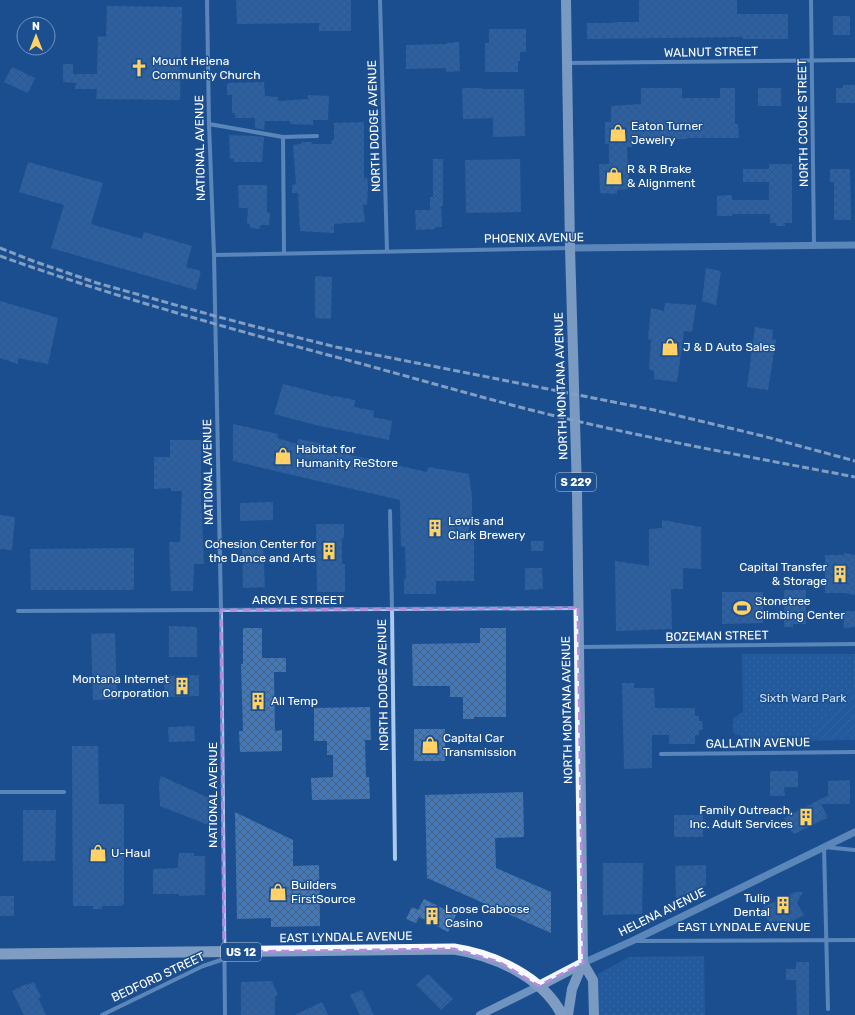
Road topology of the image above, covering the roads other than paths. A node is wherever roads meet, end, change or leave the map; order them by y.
1 (207, 0) edge
2 (380, 0) edge
3 (566, 0) edge
4 (811, 0) edge
5 (855, 60) edge
6 (812, 61) junction
7 (567, 63) junction
8 (209, 124) junction
9 (317, 136) dead end
10 (283, 137) junction
11 (855, 244) edge
12 (814, 245) junction
13 (570, 248) junction
14 (387, 252) junction
15 (284, 253) junction
16 (214, 254) junction
17 (390, 511) dead end
18 (578, 608) junction
19 (392, 609) junction
20 (221, 610) junction
21 (18, 611) dead end
22 (855, 644) edge
23 (579, 648) junction
24 (855, 752) edge
25 (661, 754) dead end
26 (0, 792) edge
27 (64, 792) dead end
28 (855, 832) edge
29 (824, 847) junction
30 (855, 850) edge
31 (395, 859) dead end
32 (826, 940) junction
33 (855, 940) edge
34 (632, 941) junction
35 (0, 954) edge
36 (224, 955) junction
37 (583, 963) junction
38 (539, 986) junction
39 (828, 1009) dead end
40 (102, 1015) edge
41 (224, 1015) edge
42 (480, 1015) edge
43 (562, 1015) edge
44 (568, 1015) edge
45 (594, 1015) edge

1 - 8 street, NATIONAL AVENUE
2 - 14 street, NORTH DODGE AVENUE
3 - 7 main road, NORTH MONTANA AVENUE / S 229
4 - 6 street, NORTH COOKE STREET
5 - 6 street, WALNUT STREET
6 - 7 street, WALNUT STREET
6 - 12 street, NORTH COOKE STREET
7 - 13 main road, NORTH MONTANA AVENUE / S 229
8 - 10 street
8 - 16 street, NATIONAL AVENUE
9 - 10 street
10 - 15 street
11 - 12 street, PHOENIX AVENUE
12 - 13 street, PHOENIX AVENUE
13 - 14 street, PHOENIX AVENUE
13 - 18 main road, NORTH MONTANA AVENUE / S 229
14 - 15 street, PHOENIX AVENUE
15 - 16 street, PHOENIX AVENUE
16 - 20 street, NATIONAL AVENUE
17 - 19 street, NORTH DODGE AVENUE
18 - 19 street, ARGYLE STREET
18 - 23 main road, NORTH MONTANA AVENUE / S 229
19 - 20 street, ARGYLE STREET
19 - 31 street, NORTH DODGE AVENUE
20 - 21 street, ARGYLE STREET
20 - 36 street, NATIONAL AVENUE
22 - 23 street, BOZEMAN STREET
23 - 37 main road, NORTH MONTANA AVENUE / S 229
24 - 25 street, GALLATIN AVENUE
26 - 27 street
28 - 29 street, HELENA AVENUE
29 - 30 street
29 - 32 street
29 - 34 street, HELENA AVENUE
32 - 33 street, EAST LYNDALE AVENUE
32 - 34 street, EAST LYNDALE AVENUE
32 - 39 street
34 - 37 street, HELENA AVENUE
35 - 36 highway, EAST LYNDALE AVENUE / US 12
36 - 38 highway, EAST LYNDALE AVENUE / US 12
36 - 40 street, BEDFORD STREET
36 - 41 street, NATIONAL AVENUE
37 - 38 main road, HELENA AVENUE
37 - 44 main road, NORTH MONTANA AVENUE
37 - 45 main road, NORTH MONTANA AVENUE / S 229
38 - 42 main road, HELENA AVENUE
38 - 43 highway, US 12

